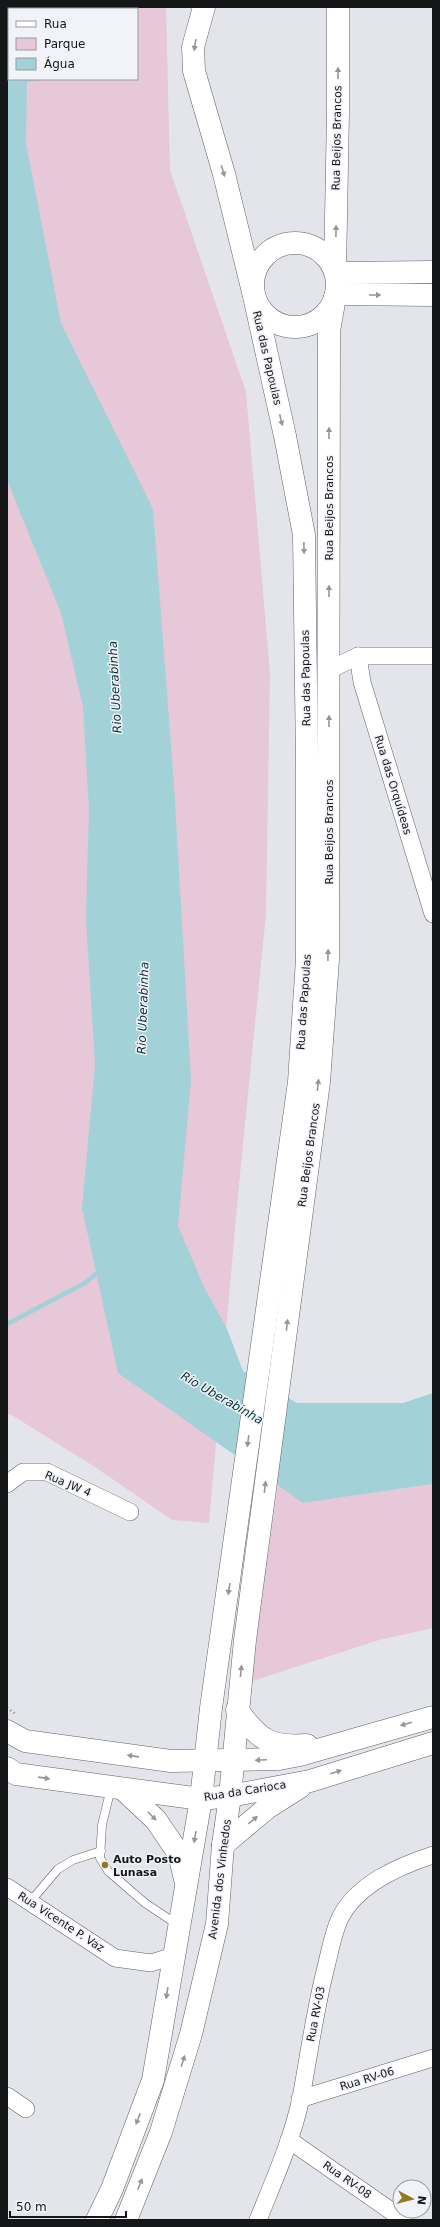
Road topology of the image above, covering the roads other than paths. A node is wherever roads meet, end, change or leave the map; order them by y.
1 (204, 7) edge
2 (338, 7) edge
3 (335, 271) junction
4 (433, 272) edge
5 (433, 295) edge
6 (254, 296) junction
7 (336, 296) junction
8 (358, 656) junction
9 (433, 656) edge
10 (329, 670) junction
11 (433, 914) edge
12 (7, 1484) edge
13 (130, 1512) dead end
14 (260, 1526) joint
15 (210, 1708) junction
16 (237, 1710) junction
17 (433, 1717) edge
18 (7, 1731) edge
19 (347, 1742) junction
20 (433, 1743) edge
21 (204, 1760) junction
22 (233, 1760) junction
23 (171, 1761) junction
24 (7, 1768) edge
25 (310, 1780) junction
26 (118, 1789) junction
27 (230, 1796) junction
28 (202, 1799) junction
29 (223, 1845) junction
30 (101, 1851) junction
31 (433, 1855) edge
32 (186, 1884) junction
33 (7, 1887) edge
34 (30, 1902) junction
35 (179, 1925) junction
36 (173, 1956) junction
37 (433, 2058) edge
38 (7, 2096) edge
39 (300, 2099) junction
40 (26, 2109) dead end
41 (289, 2140) junction
42 (97, 2220) edge
43 (126, 2220) edge
44 (258, 2220) edge
45 (404, 2220) edge

1 -> 6 main road, Rua das Papoulas
3 -> 2 main road, Rua Beijos Brancos
3 - 4 main road
3 - 6 main road
3 - 7 main road
7 -> 5 main road
6 - 7 main road
6 -> 15 main road, Rua das Papoulas
10 -> 7 main road, Rua Beijos Brancos
8 - 9 street
8 - 10 street
8 - 11 street, Rua das Orquídeas
14 -> 10 main road, Rua Beijos Brancos
12 - 13 street, Rua JW 4
16 -> 14 main road, Avenida dos Vinhedos
15 - 21 main road
15 - 23 main road
16 - 19 main road
16 - 22 main road, Avenida dos Vinhedos
17 -> 19 main road
23 -> 18 main road
19 -> 22 main road
25 -> 20 main road, Rua da Carioca
21 - 22 main road
21 - 23 main road
21 - 28 main road
22 - 27 main road, Avenida dos Vinhedos
24 -> 26 main road, Rua da Carioca
25 - 27 main road, Rua da Carioca
29 -> 25 main road
26 - 28 main road, Rua da Carioca
26 - 30 lane
26 -> 32 main road
27 - 28 main road, Rua da Carioca
27 - 29 main road, Avenida dos Vinhedos
28 -> 32 main road
43 -> 29 main road, Avenida dos Vinhedos
30 - 34 lane
30 - 35 lane
31 - 39 street, Rua RV-03
32 - 35 main road
33 - 34 street, Rua Vicente P. Vaz
34 - 36 street, Rua Vicente P. Vaz
35 - 36 main road
36 -> 42 main road
37 - 39 street, Rua RV-06
38 - 40 street
39 - 41 street, Rua RV-03
41 - 44 street, Rua RV-03
41 - 45 street, Rua RV-08

